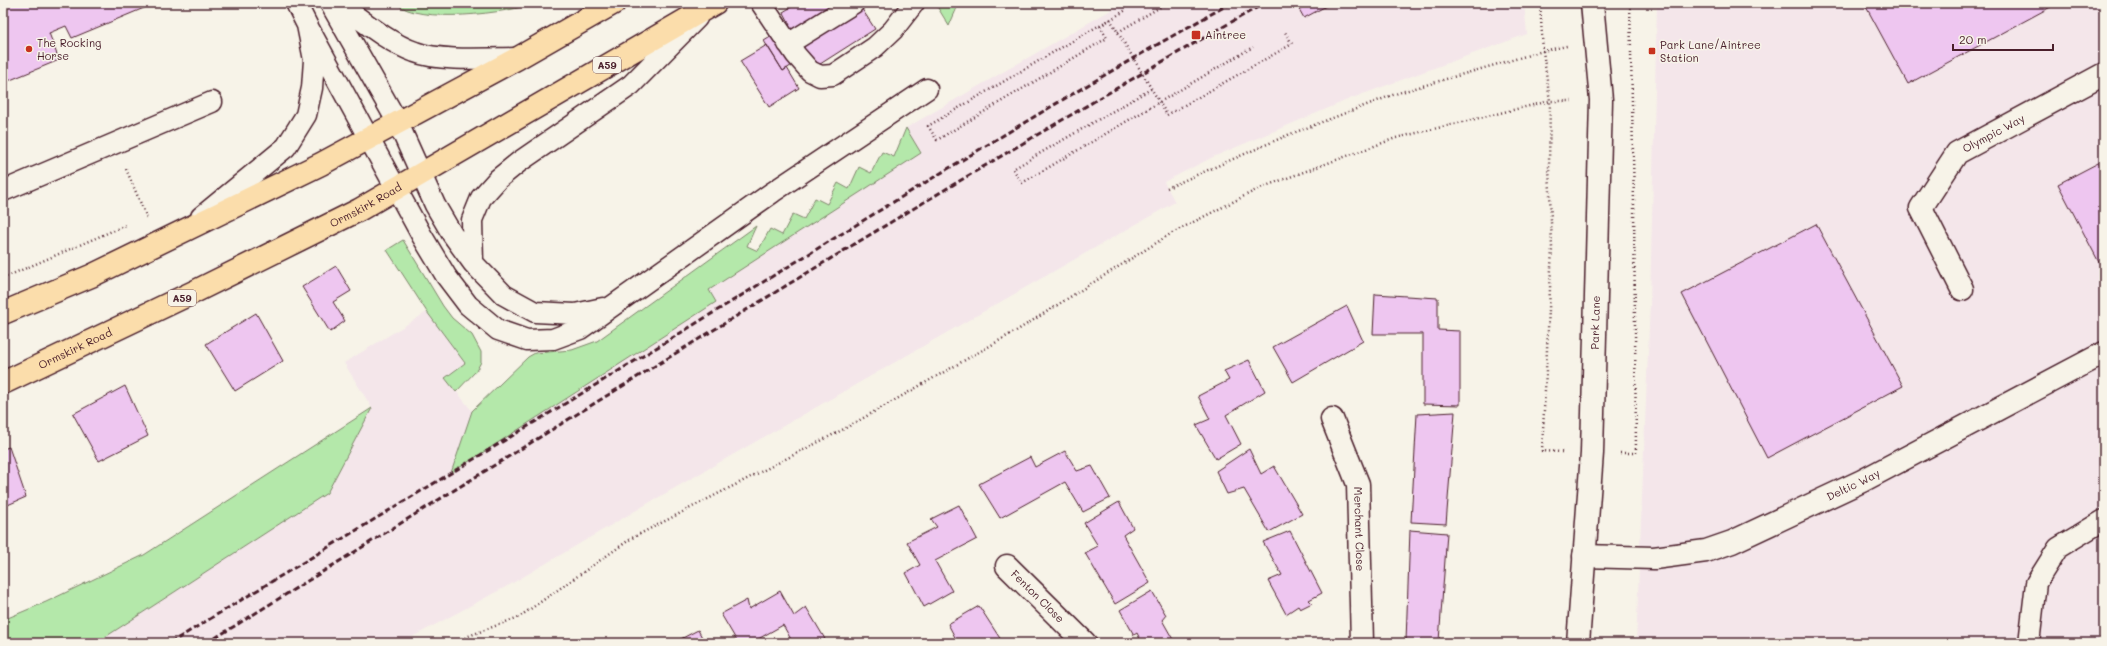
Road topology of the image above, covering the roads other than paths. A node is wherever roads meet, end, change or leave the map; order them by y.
1 (296, 3) edge
2 (330, 3) edge
3 (338, 3) edge
4 (614, 3) edge
5 (761, 3) edge
6 (854, 3) edge
7 (914, 3) edge
8 (711, 6) edge
9 (1592, 7) edge
10 (307, 25) junction
11 (788, 44) junction
12 (518, 58) junction
13 (2104, 74) edge
14 (927, 89) dead end
15 (212, 102) dead end
16 (398, 123) junction
17 (369, 139) junction
18 (420, 174) junction
19 (396, 188) junction
20 (3, 191) edge
21 (191, 226) junction
22 (473, 264) junction
23 (1962, 289) dead end
24 (614, 305) junction
25 (3, 313) edge
26 (2104, 353) edge
27 (3, 383) edge
28 (1332, 419) dead end
29 (2104, 520) edge
30 (1584, 556) junction
31 (1007, 566) dead end
32 (1085, 643) edge
33 (1362, 643) edge
34 (1578, 643) edge
35 (2029, 643) edge

1 - 10 lane
2 - 16 lane
3 - 12 lane
4 - 12 highway
5 - 11 lane
6 - 11 lane
7 - 11 lane
8 - 18 highway, Ormskirk Road / A59
8 - 22 lane
9 - 30 street, Park Lane
10 - 17 lane
10 - 21 lane
12 - 16 highway
13 - 23 street, Olympic Way
14 - 24 lane
15 - 20 lane
16 - 17 highway
16 - 18 lane
17 - 19 lane
17 - 21 highway
18 - 19 highway, Ormskirk Road / A59
18 - 22 lane
19 - 24 lane
19 - 27 highway, Ormskirk Road / A59
21 - 25 highway
22 - 24 lane
26 - 30 street, Deltic Way
28 - 33 street, Merchant Close
29 - 35 lane
30 - 34 street, Park Lane
31 - 32 street, Fenton Close

